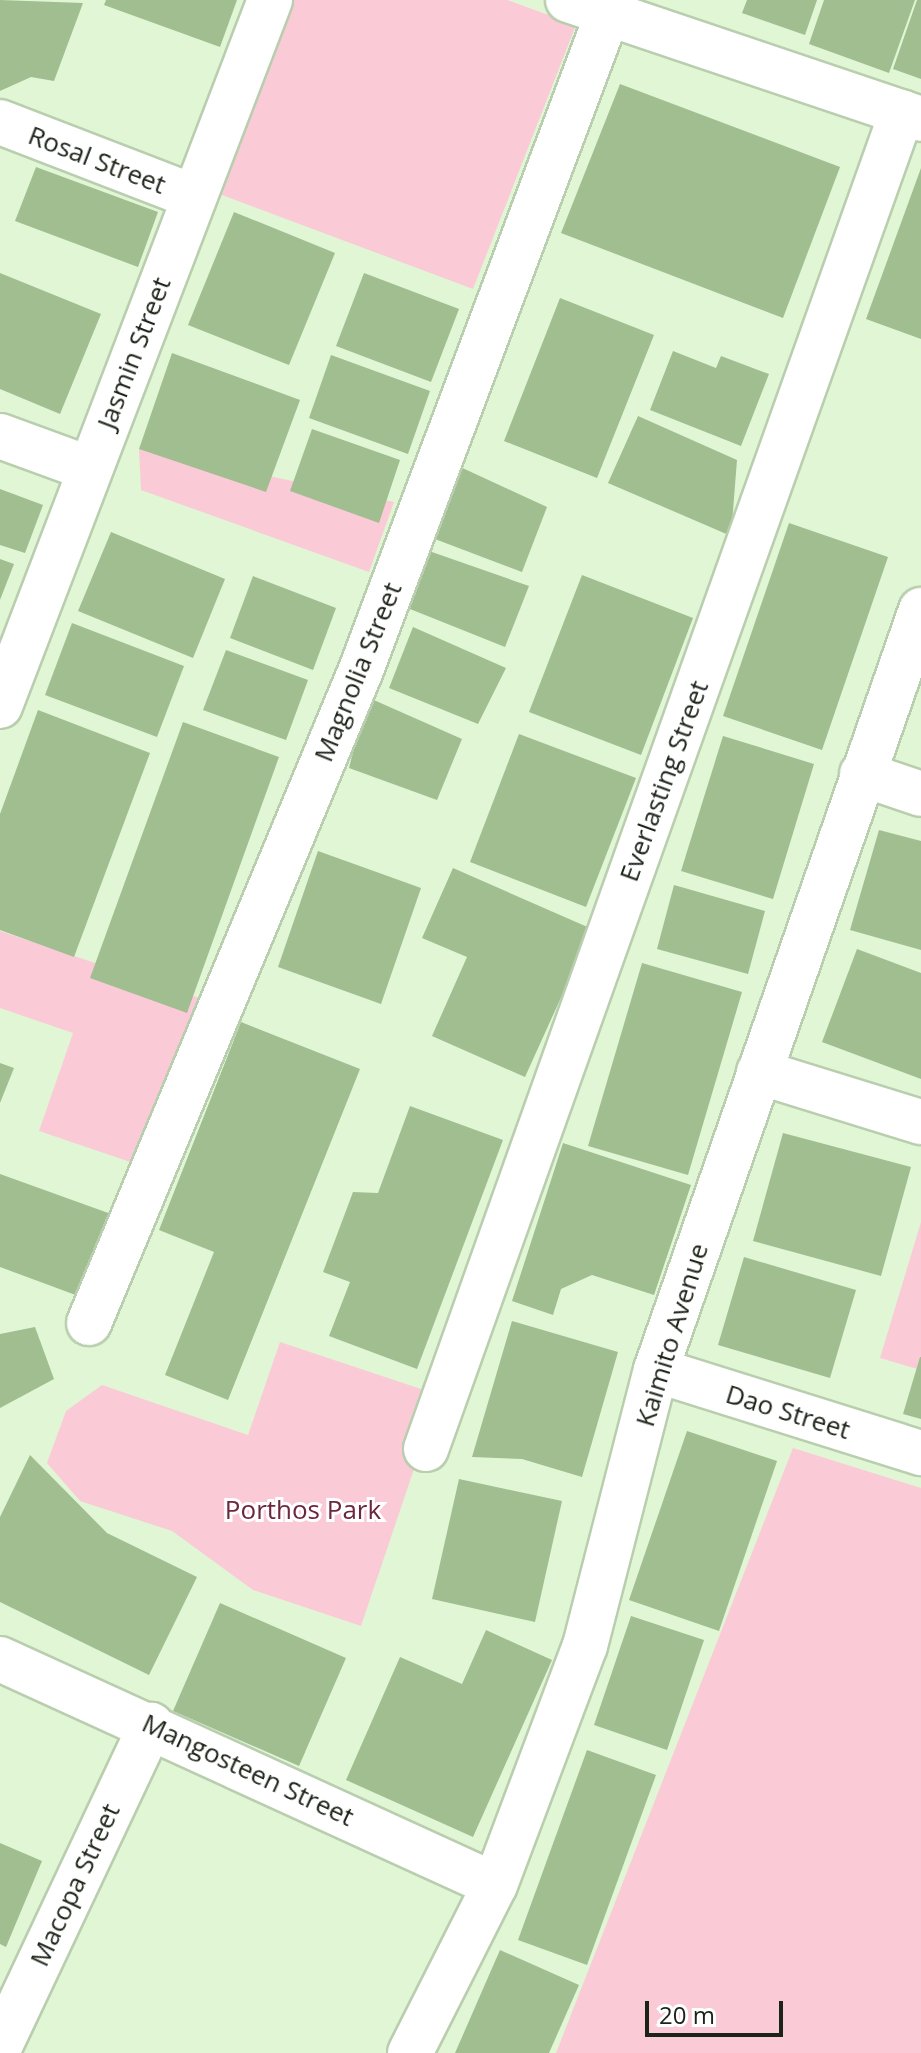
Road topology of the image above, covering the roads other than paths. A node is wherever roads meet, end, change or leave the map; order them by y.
1 (270, 0) edge
2 (588, 7) edge
3 (911, 116) edge
4 (0, 122) edge
5 (194, 197) junction
6 (0, 436) edge
7 (90, 469) junction
8 (921, 610) edge
9 (0, 706) edge
10 (862, 774) junction
11 (921, 794) edge
12 (759, 1072) junction
13 (921, 1122) edge
14 (89, 1323) dead end
15 (656, 1370) junction
16 (426, 1449) dead end
17 (921, 1453) edge
18 (0, 1659) edge
19 (151, 1725) junction
20 (495, 1885) junction
21 (0, 2046) edge
22 (410, 2053) edge

1 - 5 street, Jasmin Street
2 - 3 street
2 - 14 street, Magnolia Street
3 - 16 street, Everlasting Street
4 - 5 street, Rosal Street
5 - 7 street, Jasmin Street
6 - 7 street
7 - 9 street, Jasmin Street
8 - 10 street, Kaimito Avenue
10 - 11 street
10 - 12 street, Kaimito Avenue
12 - 13 street
12 - 15 street, Kaimito Avenue
15 - 17 street, Dao Street
15 - 20 street, Kaimito Avenue
18 - 19 street, Mangosteen Street
19 - 20 street, Mangosteen Street
19 - 21 street, Macopa Street
20 - 22 street, Kaimito Avenue

